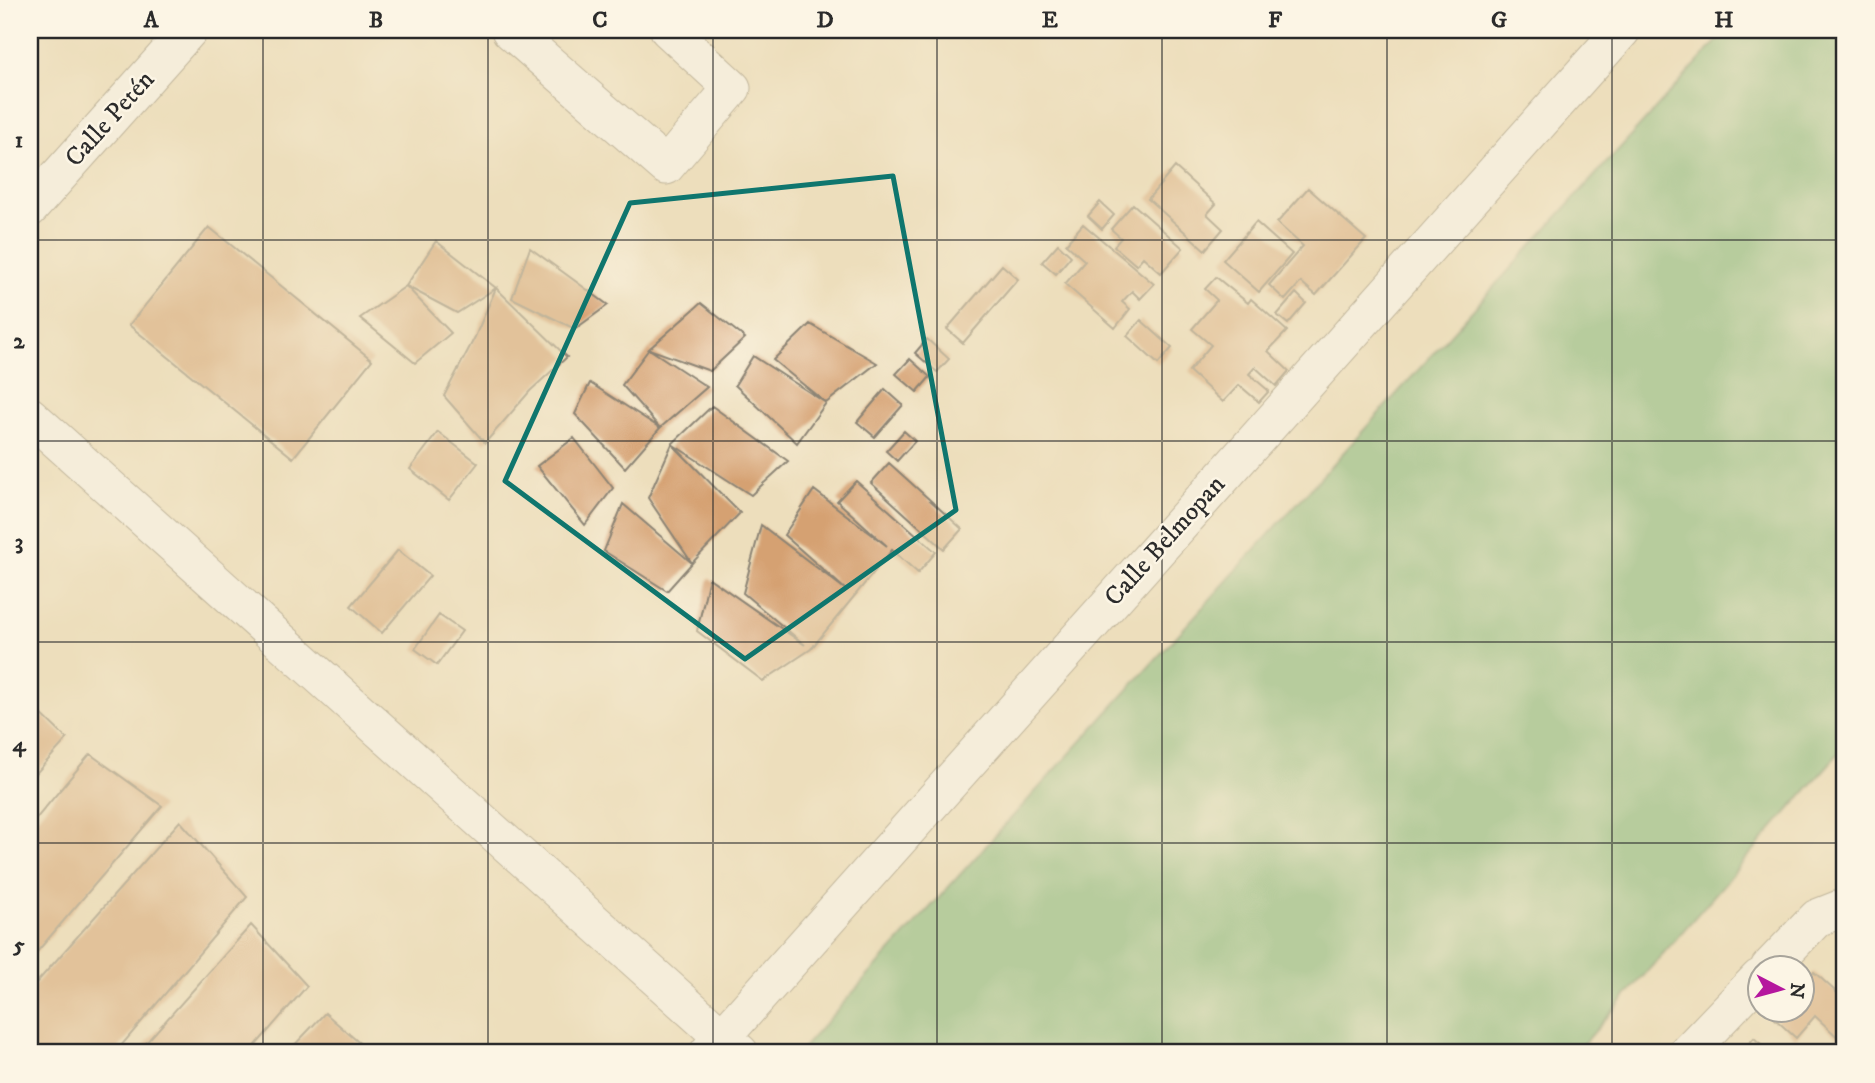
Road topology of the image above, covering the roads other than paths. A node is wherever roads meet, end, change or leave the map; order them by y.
1 (189, 30) edge
2 (510, 30) edge
3 (669, 30) edge
4 (1622, 30) edge
5 (30, 208) edge
6 (30, 416) edge
7 (1845, 907) edge
8 (1782, 954) edge
9 (1745, 993) edge
10 (723, 1048) edge
11 (1687, 1053) edge

1 - 5 street, Calle Petén
2 - 3 street
4 - 10 street, Calle Belmopan
6 - 10 street
7 - 8 street
9 - 11 street

